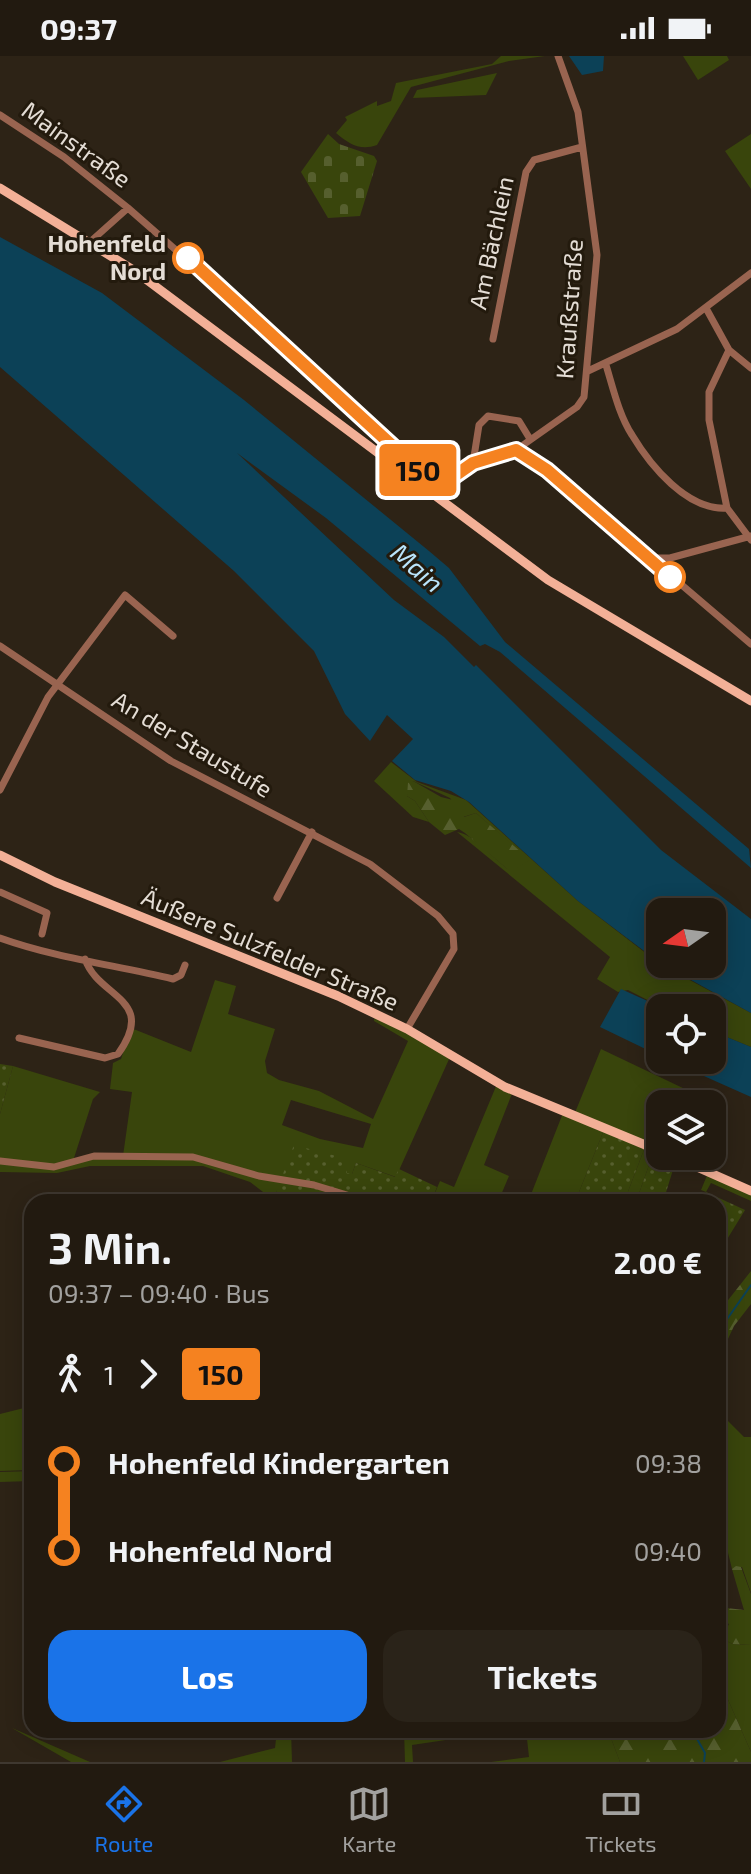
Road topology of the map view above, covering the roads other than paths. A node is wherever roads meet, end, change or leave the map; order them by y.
1 (558, 56) edge
2 (0, 115) edge
3 (582, 147) junction
4 (0, 188) edge
5 (128, 208) junction
6 (90, 242) junction
7 (751, 273) edge
8 (707, 310) junction
9 (493, 339) dead end
10 (729, 350) junction
11 (606, 365) junction
12 (751, 368) edge
13 (588, 371) junction
14 (530, 439) junction
15 (516, 450) junction
16 (473, 463) junction
17 (440, 486) joint
18 (727, 508) junction
19 (750, 538) edge
20 (648, 558) junction
21 (173, 636) dead end
22 (751, 644) edge
23 (0, 646) edge
24 (58, 685) junction
25 (751, 701) edge
26 (0, 790) edge
27 (312, 832) junction
28 (0, 855) edge
29 (0, 892) edge
30 (277, 898) dead end
31 (42, 934) dead end
32 (0, 938) edge
33 (85, 959) junction
34 (185, 965) dead end
35 (407, 1029) junction
36 (19, 1038) dead end
37 (646, 1145) edge
38 (0, 1161) edge
39 (704, 1170) edge
40 (751, 1191) edge
41 (344, 1194) edge

1 - 3 street, Kraußstraße
2 - 5 street, Mainstraße
3 - 9 street, Am Bächlein
3 - 13 street, Kraußstraße
4 - 6 main road
5 - 6 street, Mainstraße
5 - 17 street, Mainstraße
6 - 25 main road
7 - 8 street
8 - 10 street
8 - 11 street
10 - 12 street
10 - 18 street
11 - 13 street
11 - 18 street
13 - 14 street, Kraußstraße
14 - 15 street, Kraußstraße
14 - 16 street
15 - 16 street, Kraußstraße
15 - 20 street
16 - 17 street, Kraußstraße
18 - 19 street
19 - 20 street
20 - 22 street
21 - 24 street
23 - 24 street, An der Staustufe
24 - 26 street
24 - 27 street, An der Staustufe
27 - 30 street
27 - 35 street, An der Staustufe
28 - 35 main road, Äußere Sulzfelder Straße
29 - 31 street
32 - 33 street
33 - 34 street
33 - 36 street
35 - 37 main road, Äußere Sulzfelder Straße
38 - 41 street
39 - 40 main road

